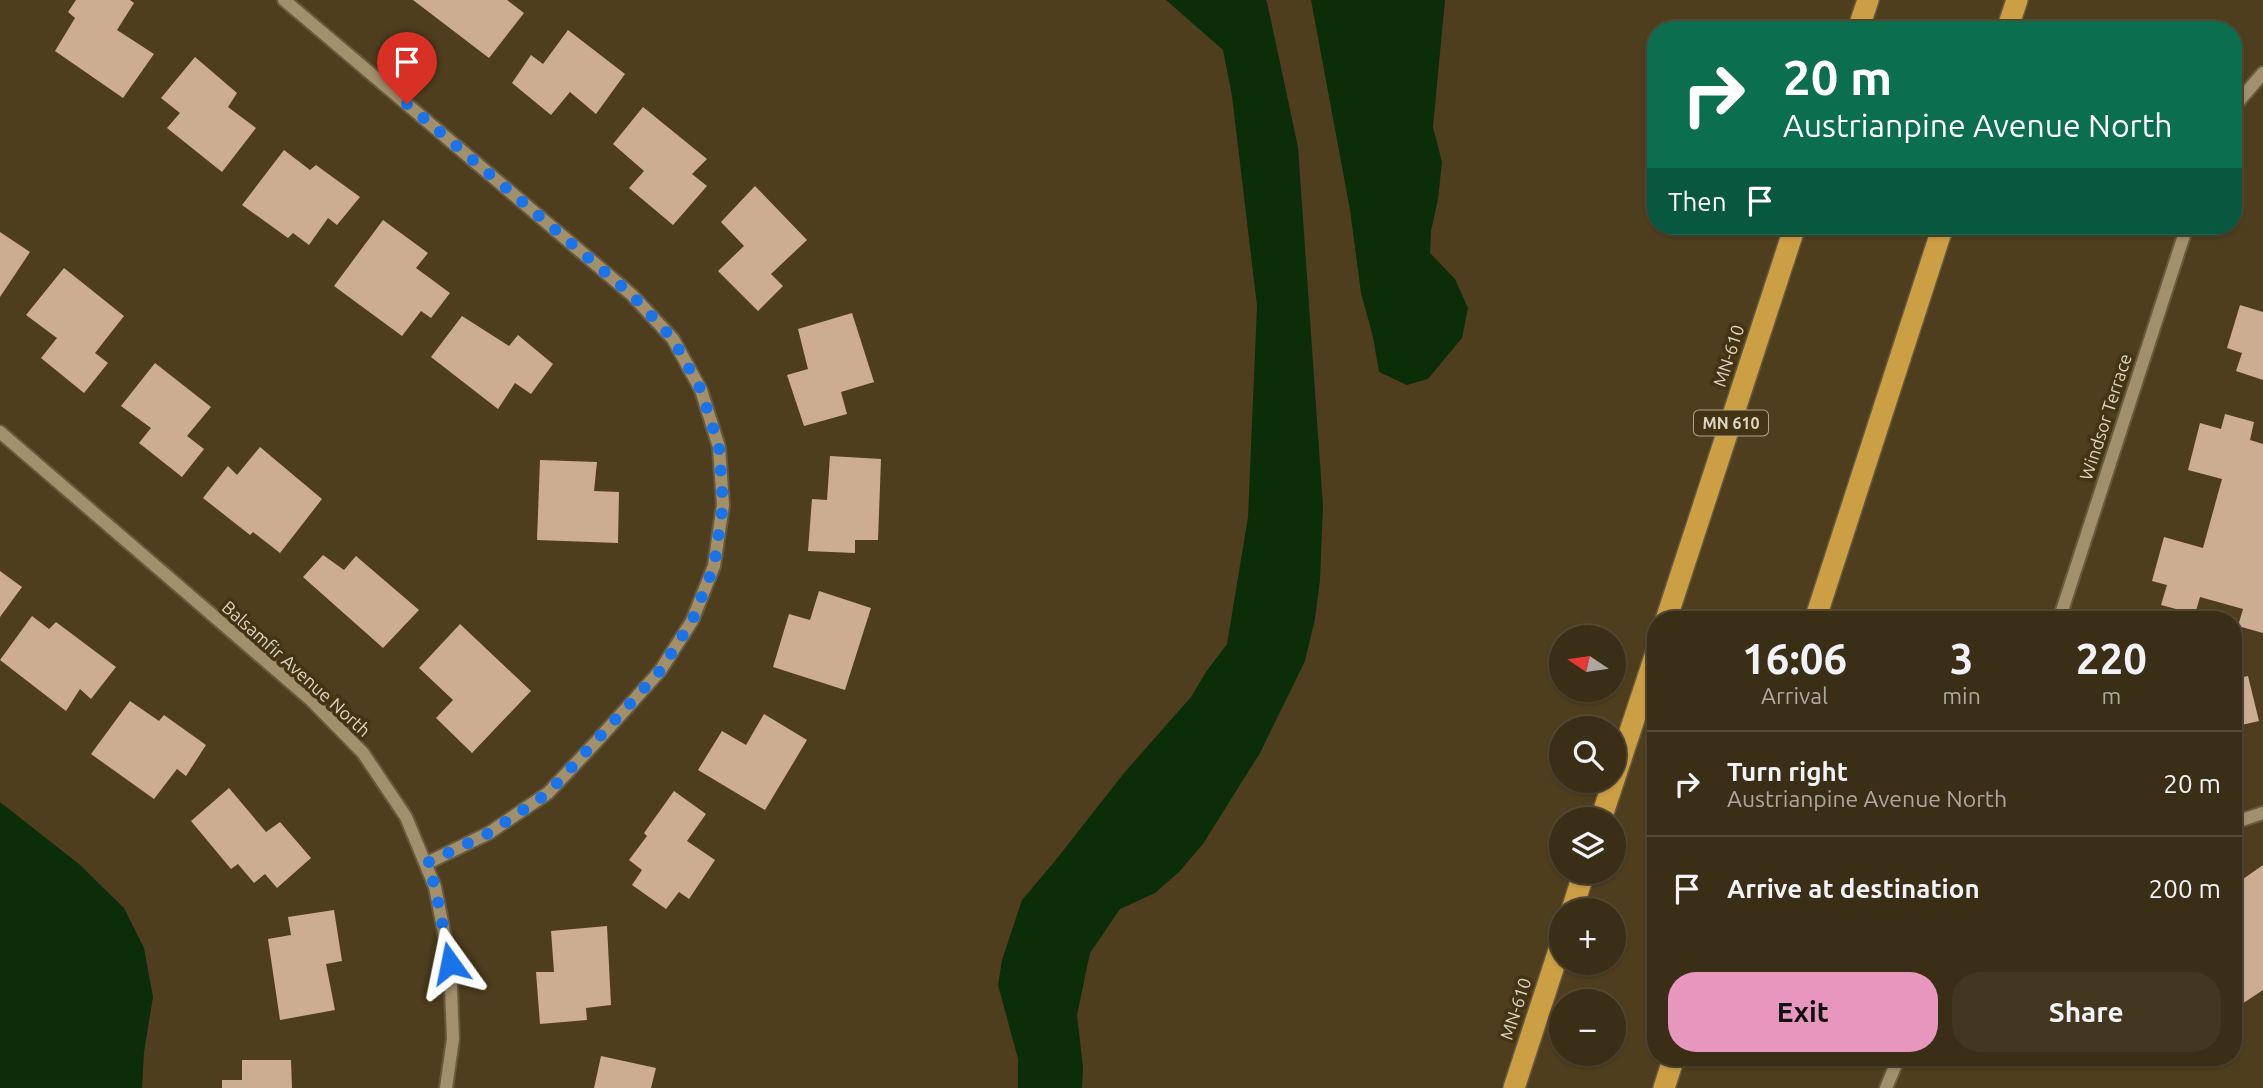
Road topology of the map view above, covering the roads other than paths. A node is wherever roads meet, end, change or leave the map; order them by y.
1 (284, 0) edge
2 (1868, 0) edge
3 (2017, 0) edge
4 (1861, 21) edge
5 (2010, 21) edge
6 (2263, 73) edge
7 (2242, 98) edge
8 (1792, 235) edge
9 (1940, 235) edge
10 (2184, 235) edge
11 (0, 432) edge
12 (1670, 611) edge
13 (1818, 611) edge
14 (2062, 611) edge
15 (1647, 680) edge
16 (1605, 807) edge
17 (2263, 813) edge
18 (2242, 821) edge
19 (427, 863) junction
20 (1551, 975) edge
21 (1671, 1066) edge
22 (1895, 1066) edge
23 (446, 1088) edge
24 (1514, 1088) edge
25 (1664, 1088) edge
26 (1885, 1088) edge

1 - 19 street
2 - 4 highway
3 - 5 highway
6 - 7 street
8 - 12 highway, MN-610 / MN 610
9 - 13 highway
10 - 14 street, Windsor Terrace
11 - 19 street, Balsamfir Avenue North
15 - 16 highway
17 - 18 street
19 - 23 street, Balsamfir Avenue North
20 - 24 highway, MN-610
21 - 25 highway
22 - 26 street

